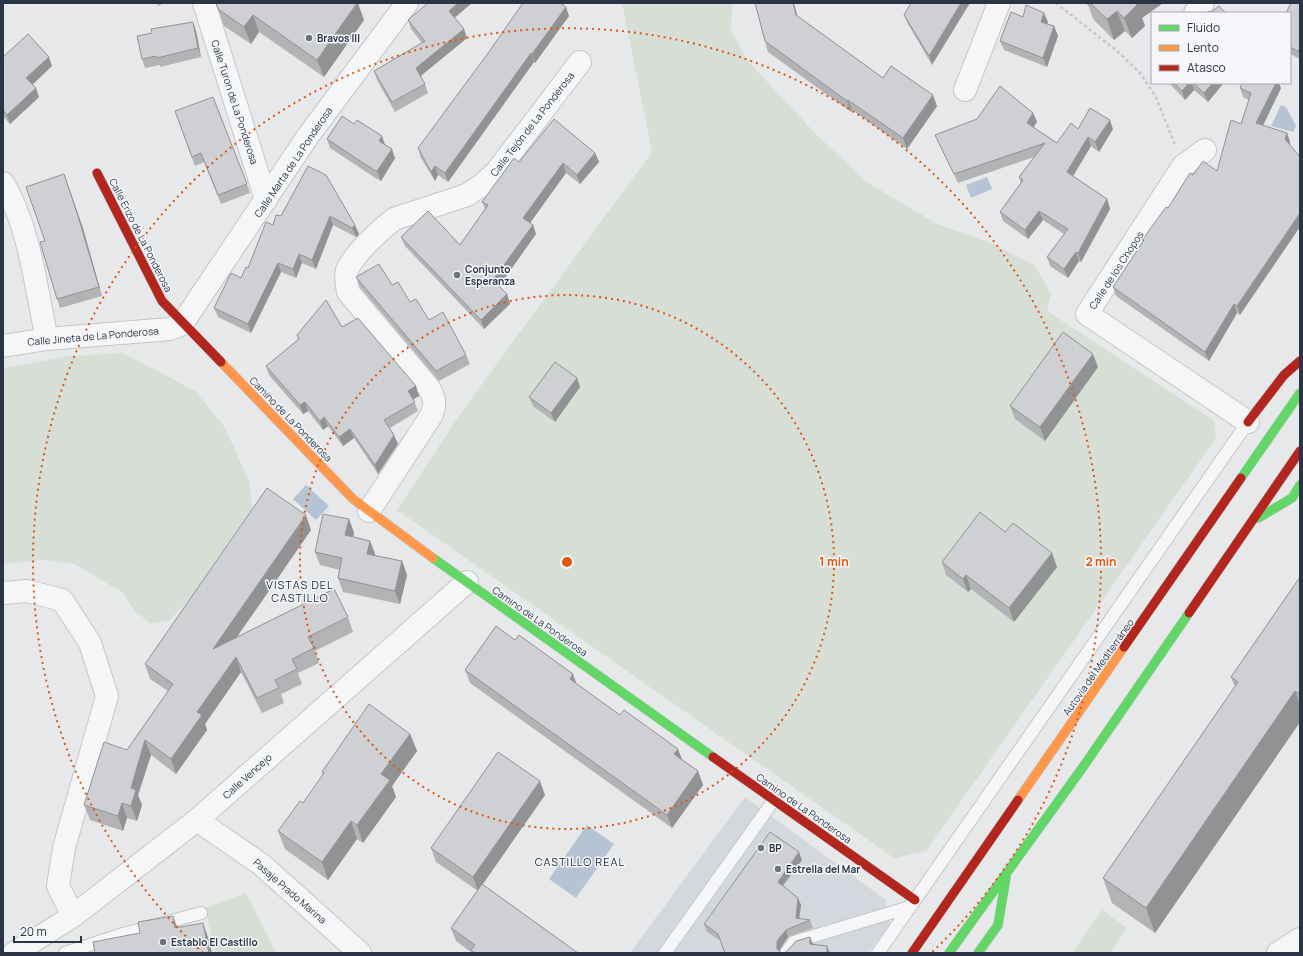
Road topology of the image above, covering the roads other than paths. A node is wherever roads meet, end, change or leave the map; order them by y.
1 (204, 3) edge
2 (407, 3) edge
3 (998, 3) edge
4 (1203, 3) edge
5 (1196, 12) edge
6 (580, 62) dead end
7 (965, 90) dead end
8 (1205, 150) dead end
9 (97, 173) dead end
10 (3, 183) edge
11 (266, 200) junction
12 (182, 324) junction
13 (46, 339) junction
14 (3, 346) edge
15 (1300, 361) edge
16 (1300, 393) edge
17 (1248, 422) junction
18 (1300, 451) edge
19 (1300, 485) edge
20 (369, 511) junction
21 (1250, 523) junction
22 (466, 582) junction
23 (3, 593) edge
24 (774, 800) junction
25 (197, 820) junction
26 (1007, 873) junction
27 (913, 903) junction
28 (201, 913) dead end
29 (72, 916) junction
30 (1300, 939) edge
31 (21, 951) edge
32 (65, 953) edge
33 (360, 953) edge
34 (665, 953) edge
35 (786, 953) edge
36 (878, 953) edge
37 (912, 953) edge
38 (949, 953) edge
39 (978, 953) edge
40 (1278, 953) edge

1 - 11 street, Calle Turon de La Ponderosa
2 - 11 street, Calle Marta de La Ponderosa
3 - 7 street
4 - 5 street
6 - 20 street, Calle Tejón de La Ponderosa
8 - 17 street, Calle de los Chopos
9 - 12 main road, Calle Erizo de La Ponderosa
10 - 13 street
11 - 12 street, Calle Marta de La Ponderosa
12 - 13 street, Calle Jineta de La Ponderosa
12 - 20 main road, Camino de La Ponderosa
13 - 14 street, Calle Jineta de La Ponderosa
15 - 17 main road
16 - 37 main road, Autovía del Mediterráneo
17 - 27 lane
18 - 21 main road
19 - 21 main road
20 - 22 main road, Camino de La Ponderosa
21 - 26 main road
22 - 24 main road, Camino de La Ponderosa
22 - 25 street, Calle Vencejo
23 - 29 street
24 - 27 main road, Camino de La Ponderosa
24 - 34 lane
25 - 29 street, Calle Vencejo
25 - 33 street, Pasaje Prado Marina
26 - 38 main road
26 - 39 main road
27 - 35 lane
27 - 36 lane
28 - 32 lane
29 - 31 street, Calle Vencejo
30 - 40 street

